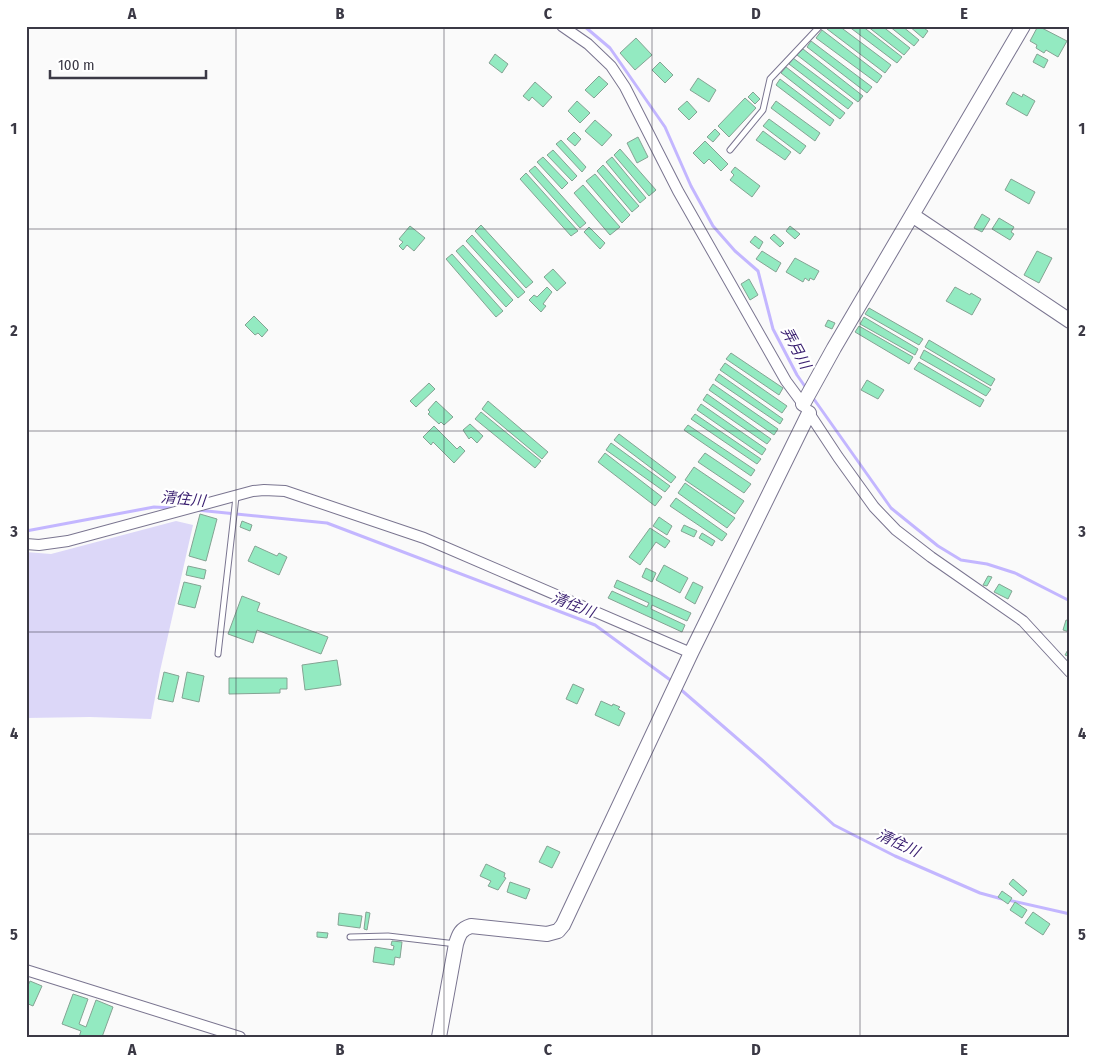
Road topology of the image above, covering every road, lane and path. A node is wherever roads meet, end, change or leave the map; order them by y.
1 (562, 26) edge
2 (820, 26) edge
3 (1023, 26) edge
4 (730, 150) dead end
5 (912, 216) junction
6 (1070, 321) edge
7 (806, 409) junction
8 (236, 497) junction
9 (26, 544) edge
10 (690, 653) junction
11 (218, 654) dead end
12 (1070, 672) edge
13 (350, 937) dead end
14 (456, 944) junction
15 (26, 970) edge
16 (240, 1037) edge
17 (439, 1037) edge

1 - 7 street
2 - 4 lane
3 - 5 street
5 - 6 street
5 - 7 street
7 - 10 street
7 - 12 street
8 - 9 street
8 - 10 street
8 - 11 lane
10 - 14 street
13 - 14 lane
14 - 17 street
15 - 16 street

